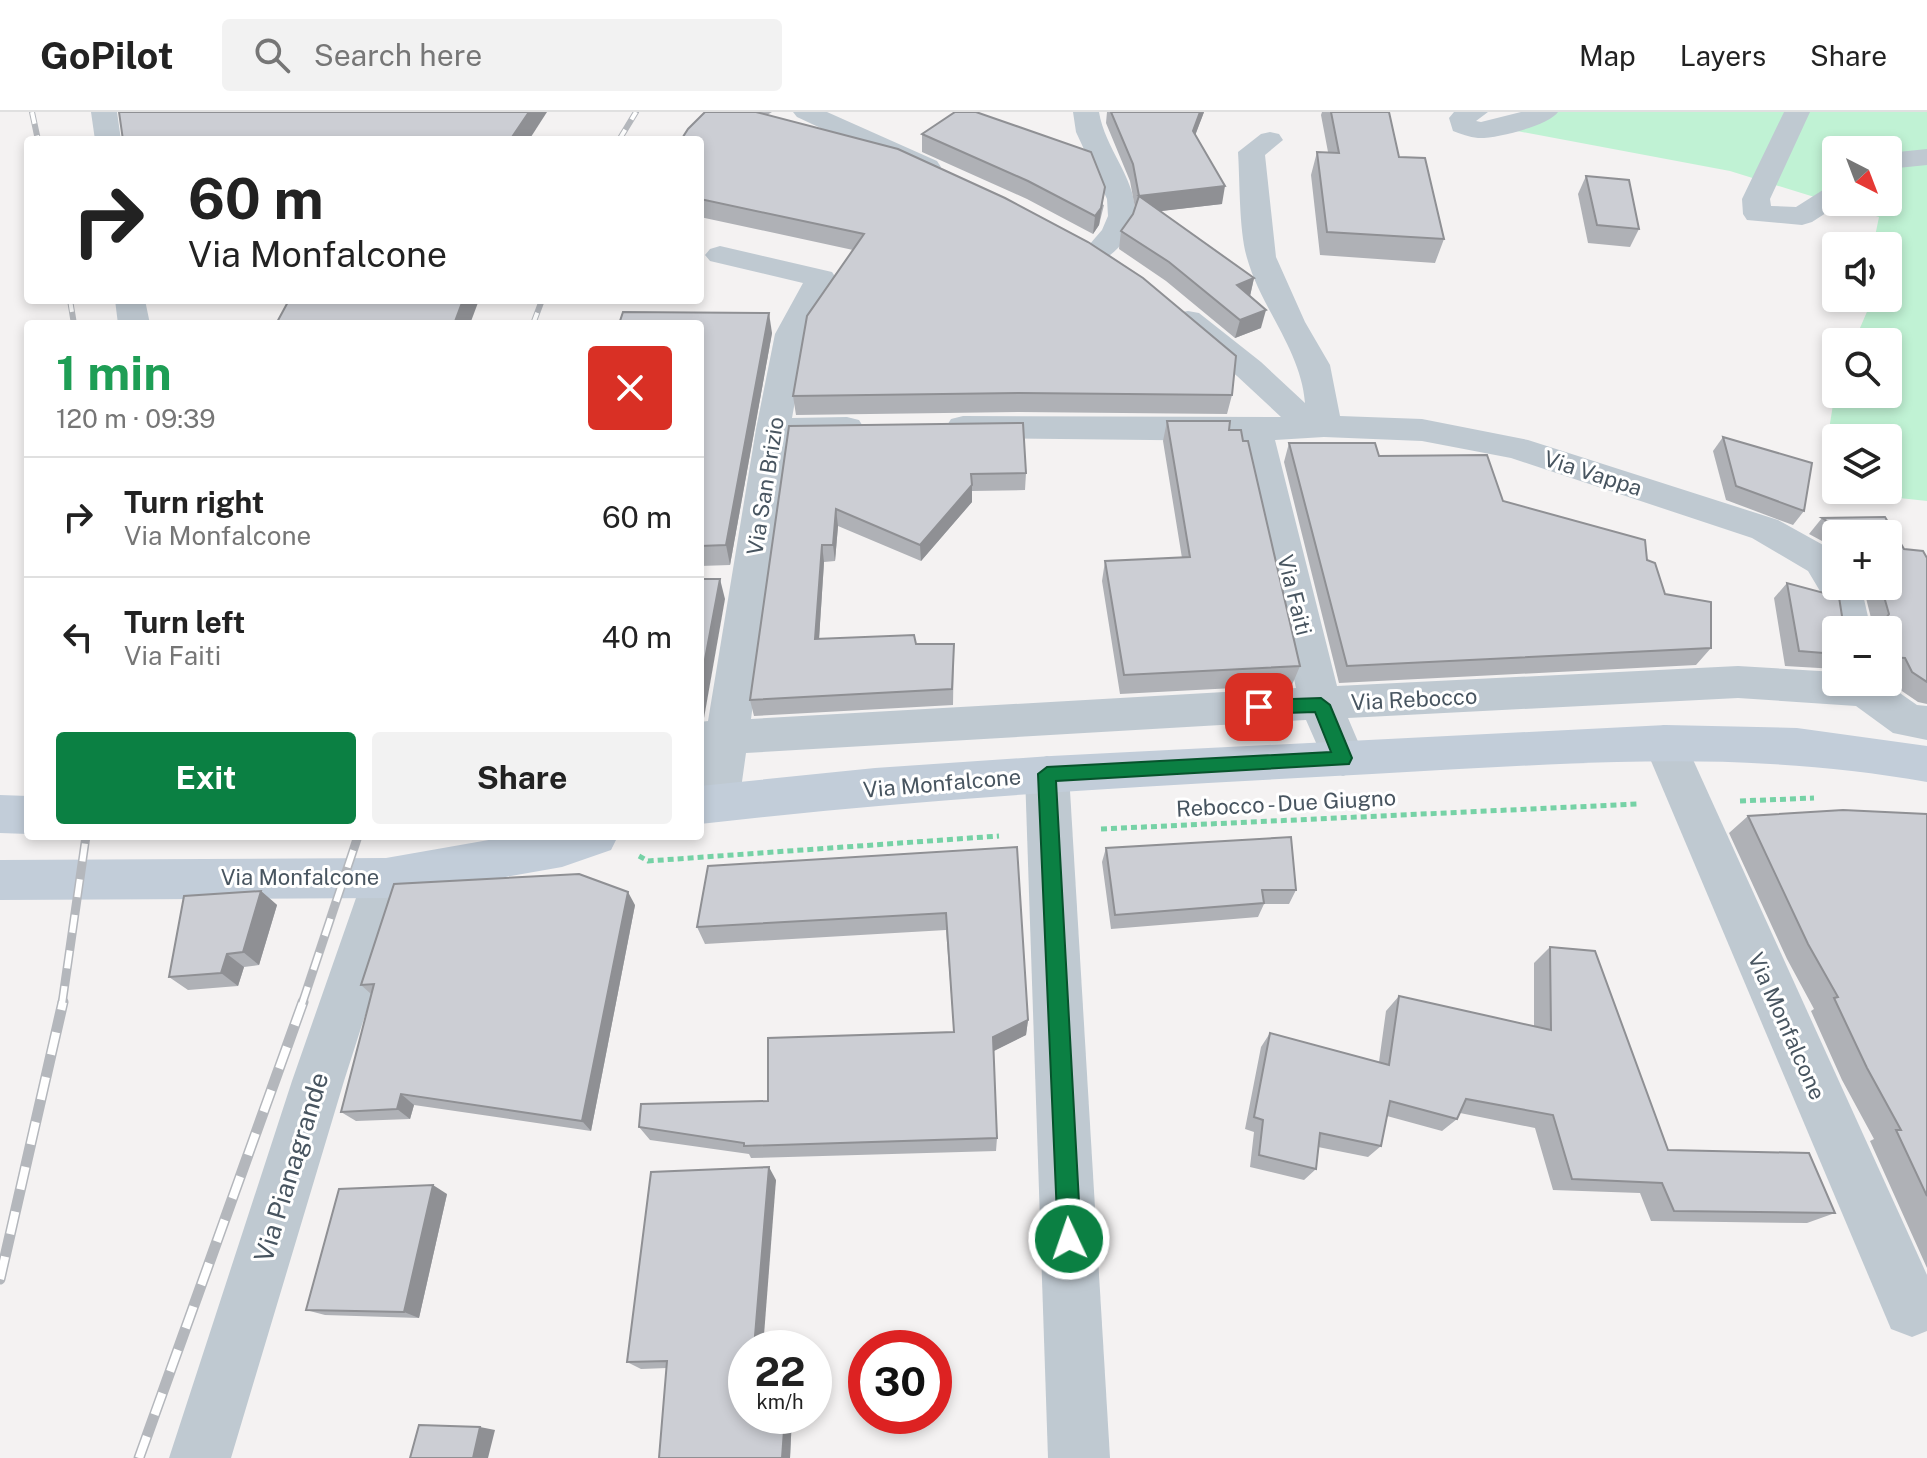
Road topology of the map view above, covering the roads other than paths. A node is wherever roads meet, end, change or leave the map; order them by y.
1 (104, 112) edge
2 (806, 112) edge
3 (1086, 112) edge
4 (1475, 112) edge
5 (1545, 112) edge
6 (1797, 112) edge
7 (107, 136) edge
8 (1270, 140) dead end
9 (1927, 157) edge
10 (1902, 160) edge
11 (953, 179) edge
12 (1822, 203) edge
13 (1070, 237) edge
14 (720, 255) dead end
15 (1164, 299) edge
16 (1324, 426) junction
17 (926, 427) edge
18 (880, 428) edge
19 (773, 429) junction
20 (1255, 430) junction
21 (1822, 563) edge
22 (1822, 685) edge
23 (1877, 696) edge
24 (1321, 705) junction
25 (1927, 723) edge
26 (714, 738) edge
27 (1664, 742) junction
28 (1343, 758) junction
29 (1927, 764) edge
30 (1047, 774) junction
31 (708, 804) edge
32 (0, 814) edge
33 (24, 815) edge
34 (583, 840) edge
35 (386, 878) junction
36 (0, 880) edge
37 (1912, 1308) dead end
38 (200, 1458) edge
39 (1079, 1458) edge

1 - 7 street
2 - 11 street
3 - 13 street
4 - 5 street
6 - 12 street
8 - 16 street
9 - 10 street
14 - 19 street, Via San Brizio
15 - 16 street, Via Vappa
16 - 20 street, Via Vappa
16 - 21 street, Via Vappa
17 - 20 street, Via Vappa
18 - 19 street
19 - 26 street, Via San Brizio
20 - 24 street, Via Faiti
22 - 24 street, Via Rebocco
23 - 25 street, Via Rebocco
24 - 26 street, Via Rebocco
24 - 28 street, Via Faiti
26 - 31 street, Via San Brizio
27 - 28 main road, Via Monfalcone
27 - 29 main road, Via Monfalcone
27 - 37 street, Via Monfalcone
28 - 30 main road, Via Monfalcone
30 - 31 main road, Via Monfalcone
30 - 39 street
32 - 33 main road
34 - 35 main road, Via Monfalcone
35 - 36 main road, Via Monfalcone
35 - 38 street, Via Pianagrande

